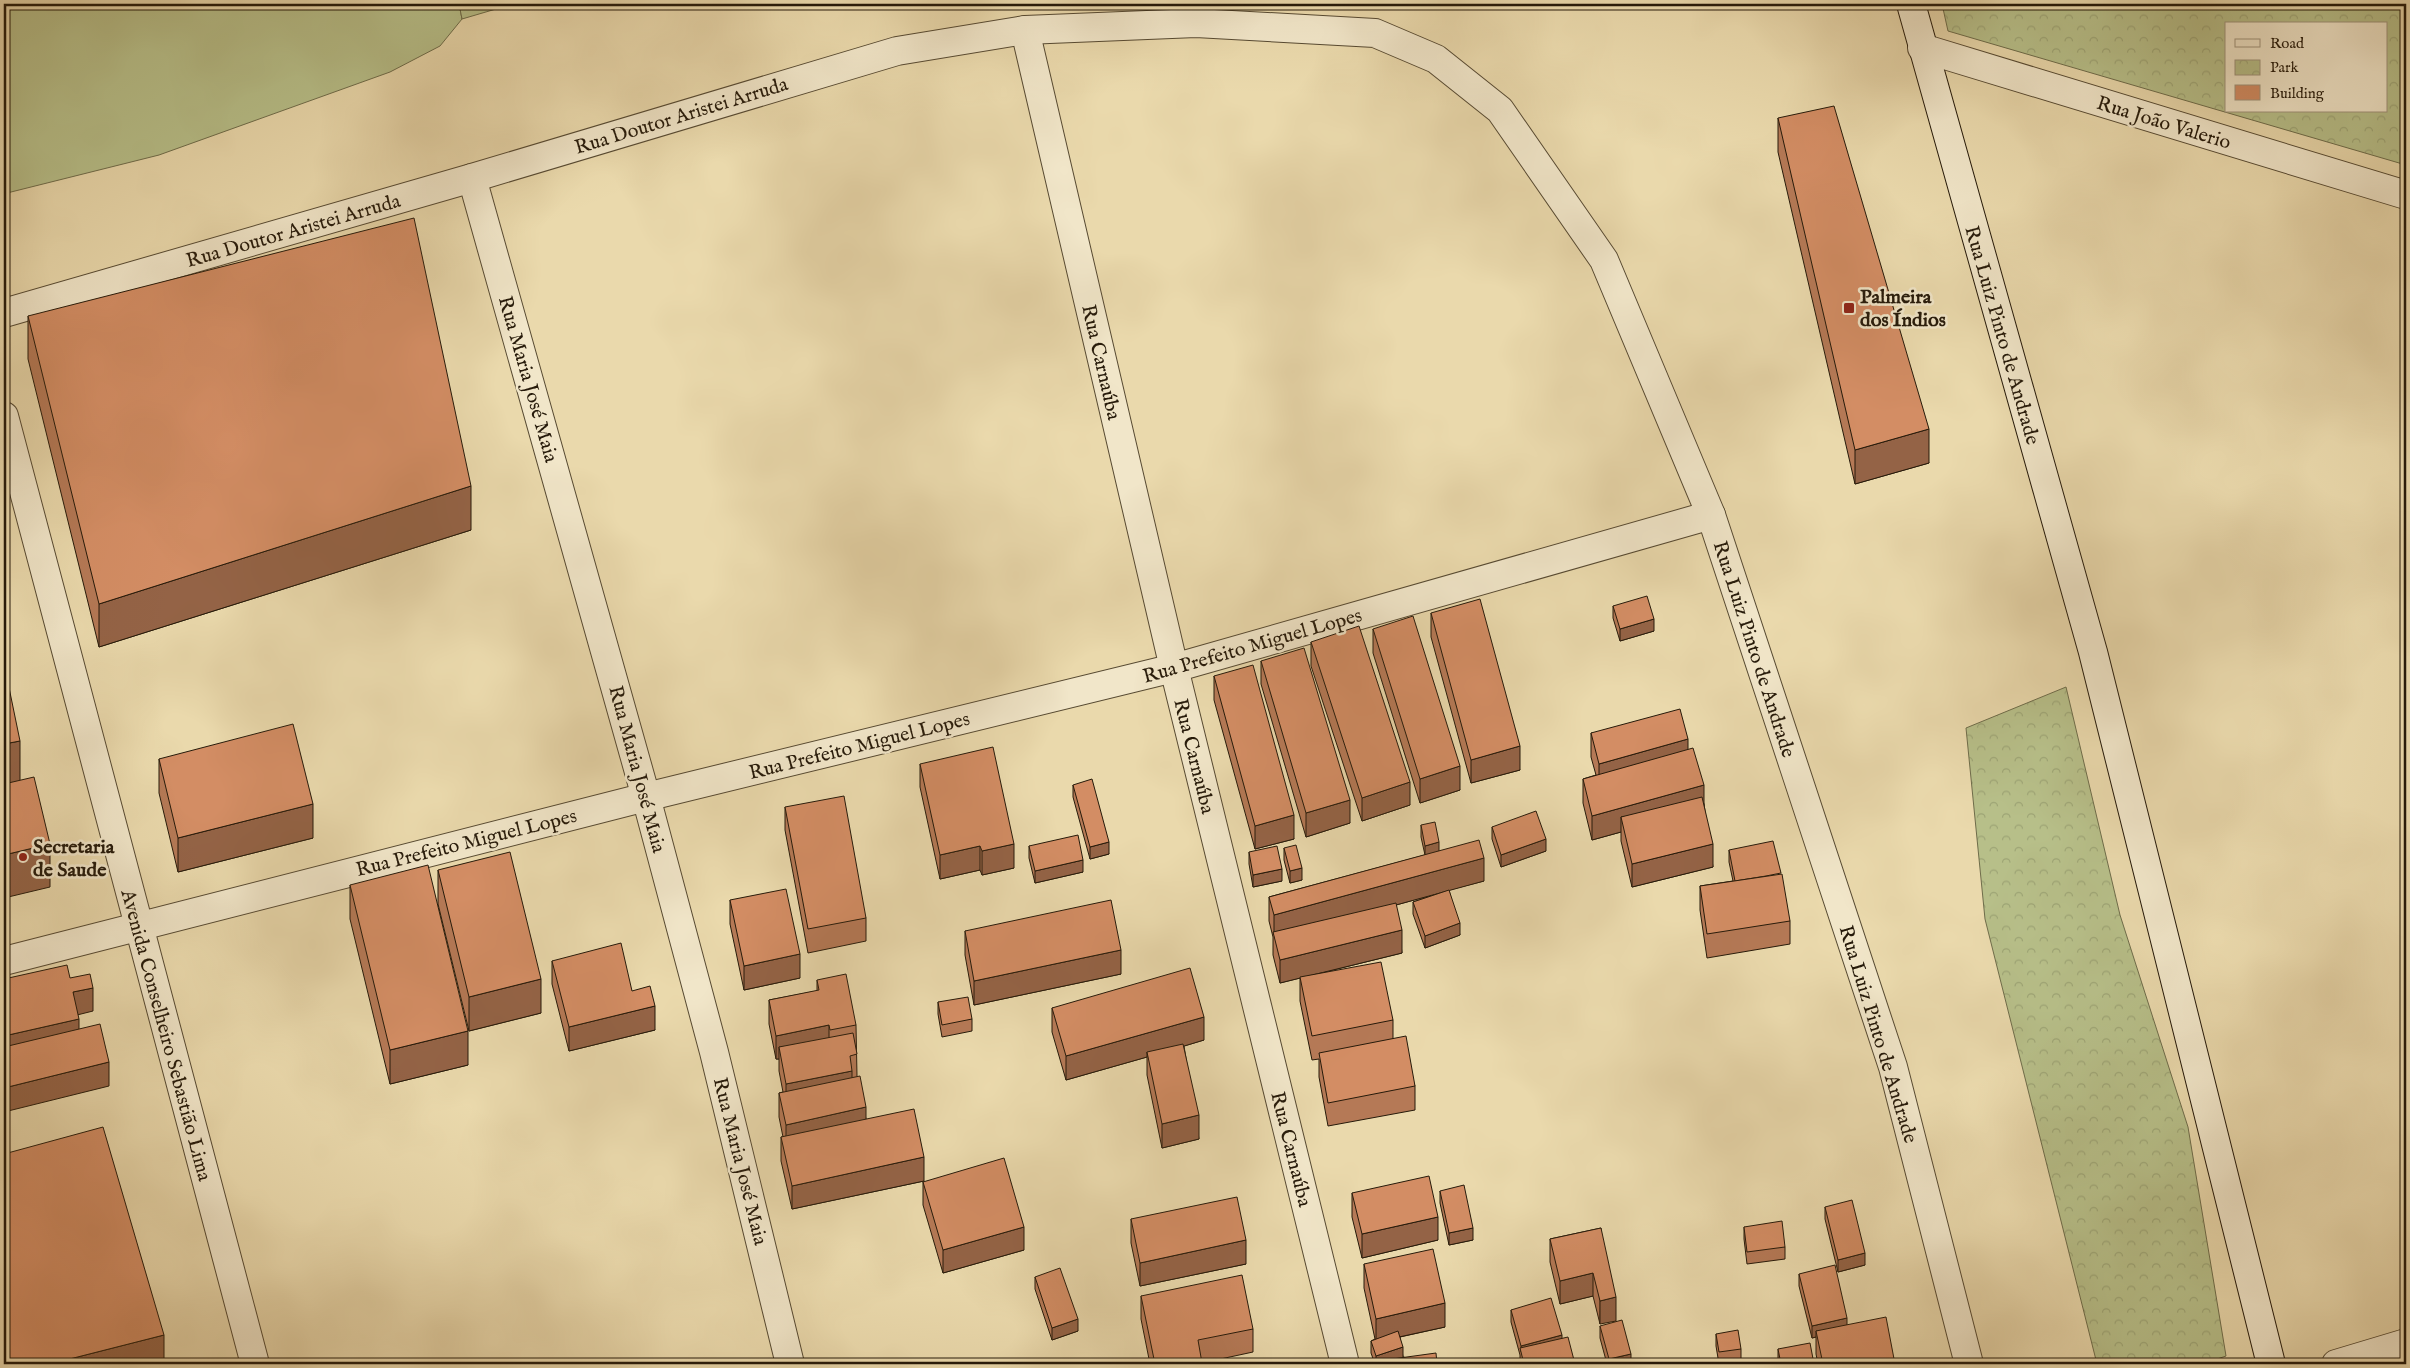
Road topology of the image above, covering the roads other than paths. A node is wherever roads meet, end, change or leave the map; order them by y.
1 (1911, 4) edge
2 (1025, 30) junction
3 (1376, 33) joint
4 (1922, 48) junction
5 (472, 178) junction
6 (2406, 195) edge
7 (4, 313) edge
8 (4, 416) edge
9 (1710, 515) junction
10 (1174, 668) junction
11 (646, 797) junction
12 (138, 925) junction
13 (4, 961) edge
14 (2406, 1343) edge
15 (255, 1364) edge
16 (790, 1364) edge
17 (1345, 1364) edge
18 (1969, 1364) edge
19 (2271, 1364) edge
20 (2336, 1364) edge

1 - 4 street, Rua Luiz Pinto de Andrade
2 - 3 street, Rua Doutor Aristei Arruda
2 - 5 street, Rua Doutor Aristei Arruda
2 - 10 street, Rua Carnaúba
3 - 9 street, Rua Luiz Pinto de Andrade
4 - 6 street, Rua João Valerio
4 - 19 street, Rua Luiz Pinto de Andrade
5 - 7 street, Rua Doutor Aristei Arruda
5 - 11 street, Rua Maria José Maia
8 - 12 street, Avenida Conselheiro Sebastião Lima
9 - 10 street, Rua Prefeito Miguel Lopes
9 - 18 street, Rua Luiz Pinto de Andrade
10 - 11 street, Rua Prefeito Miguel Lopes
10 - 17 street, Rua Carnaúba
11 - 12 street, Rua Prefeito Miguel Lopes
11 - 16 street, Rua Maria José Maia
12 - 13 street, Rua Prefeito Miguel Lopes
12 - 15 street, Avenida Conselheiro Sebastião Lima
14 - 20 street

